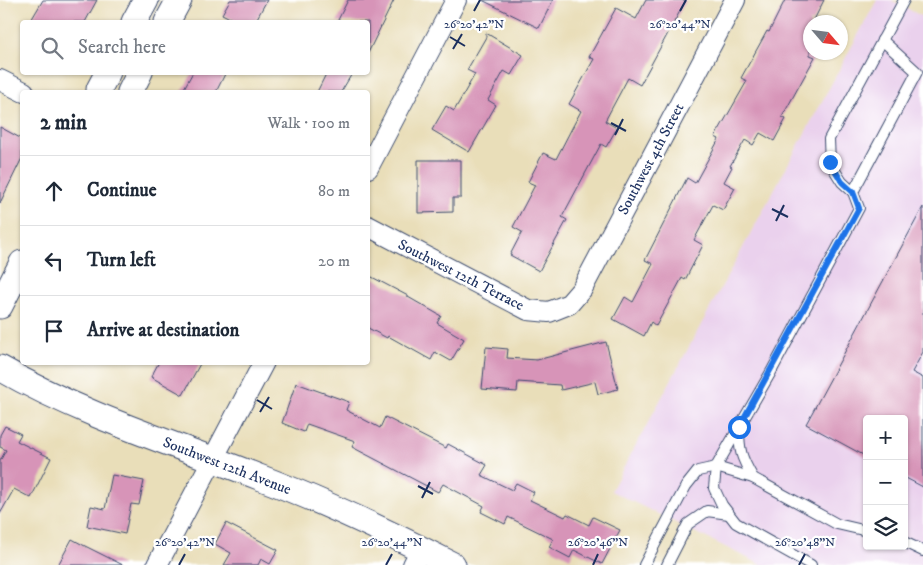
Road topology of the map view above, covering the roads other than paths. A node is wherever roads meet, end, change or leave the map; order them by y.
1 (146, 0) edge
2 (179, 0) edge
3 (456, 0) edge
4 (735, 0) edge
5 (904, 0) edge
6 (135, 20) edge
7 (168, 20) edge
8 (882, 40) junction
9 (106, 75) edge
10 (138, 75) edge
11 (0, 80) edge
12 (20, 90) edge
13 (99, 90) edge
14 (131, 90) edge
15 (370, 164) edge
16 (853, 192) junction
17 (370, 227) edge
18 (20, 267) edge
19 (0, 306) edge
20 (557, 308) joint
21 (262, 365) edge
22 (0, 368) edge
23 (739, 427) junction
24 (213, 460) junction
25 (716, 467) junction
26 (753, 478) junction
27 (729, 514) junction
28 (863, 530) edge
29 (908, 544) edge
30 (923, 551) edge
31 (417, 557) edge
32 (157, 565) edge
33 (453, 565) edge
34 (644, 565) edge
35 (667, 565) edge
36 (811, 565) edge

1 - 6 street
2 - 7 street
3 - 15 street
4 - 20 street, Southwest 4th Street
5 - 8 lane
8 - 16 lane
8 - 16 lane
9 - 13 street
10 - 14 street
11 - 12 street
16 - 23 lane
17 - 20 street, Southwest 12th Terrace
18 - 19 street
21 - 24 street
22 - 24 street, Southwest 12th Avenue
23 - 25 lane
23 - 26 lane
24 - 31 street, Southwest 12th Avenue
24 - 32 street
25 - 26 lane
25 - 27 lane
25 - 34 lane
26 - 28 lane
27 - 35 lane
27 - 36 lane
29 - 30 lane
31 - 33 street, Southwest 12th Avenue

